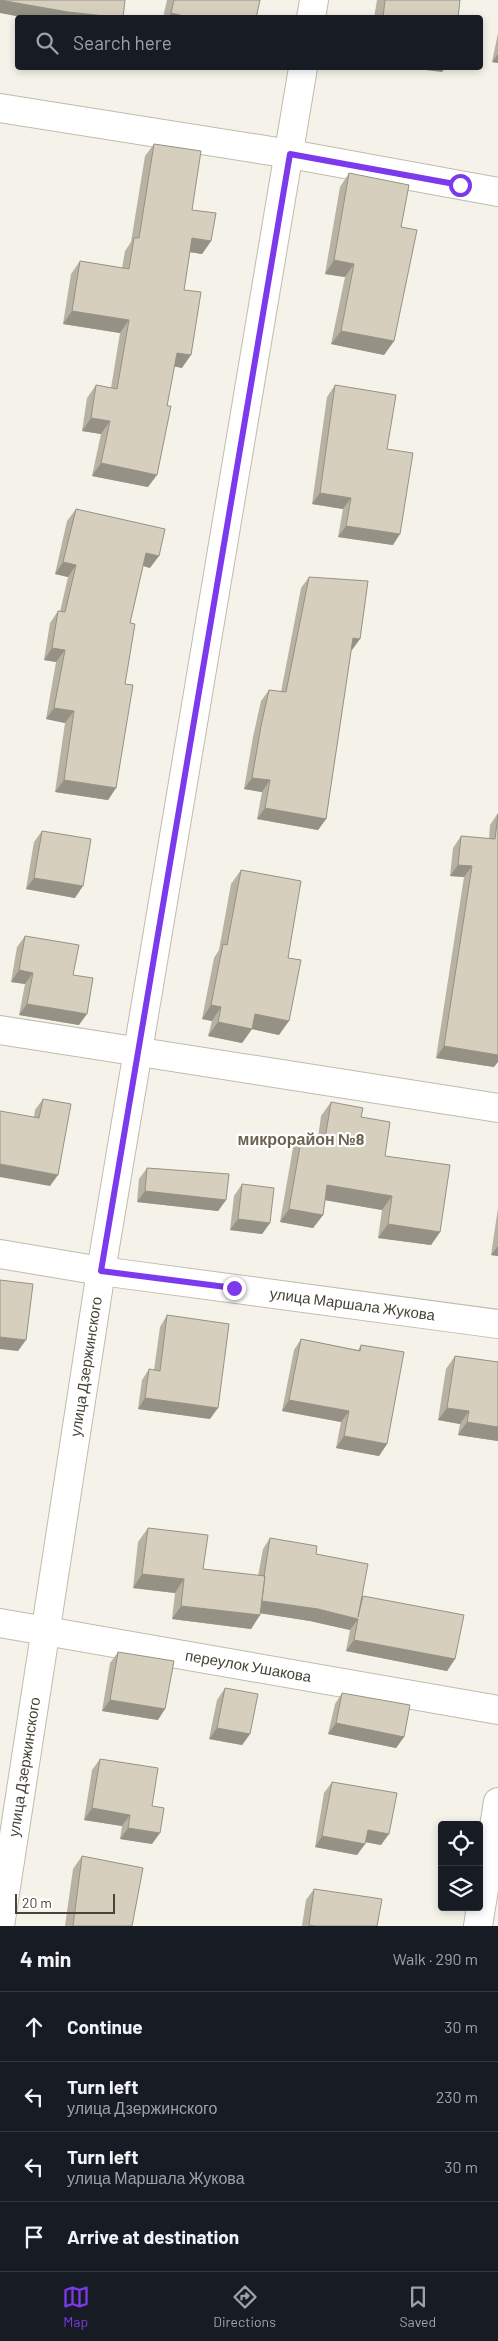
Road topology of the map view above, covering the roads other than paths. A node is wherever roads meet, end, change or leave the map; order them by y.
1 (314, 0) edge
2 (312, 15) edge
3 (303, 70) edge
4 (0, 108) edge
5 (290, 154) junction
6 (498, 192) edge
7 (0, 1030) edge
8 (138, 1050) junction
9 (498, 1108) edge
10 (0, 1254) edge
11 (101, 1271) junction
12 (498, 1324) edge
13 (0, 1623) edge
14 (46, 1630) junction
15 (498, 1710) edge
16 (498, 1802) edge
17 (0, 1926) edge
18 (478, 1926) edge

1 - 2 street
3 - 5 street, улица Дзержинского
4 - 5 street
5 - 6 street
5 - 8 street, улица Дзержинского
7 - 8 street
8 - 9 street
8 - 11 street, улица Дзержинского
10 - 11 street, улица Маршала Жукова
11 - 12 street, улица Маршала Жукова
11 - 14 street, улица Дзержинского
13 - 14 street, переулок Ушакова
14 - 15 street, переулок Ушакова
14 - 17 street, улица Дзержинского
16 - 18 street

